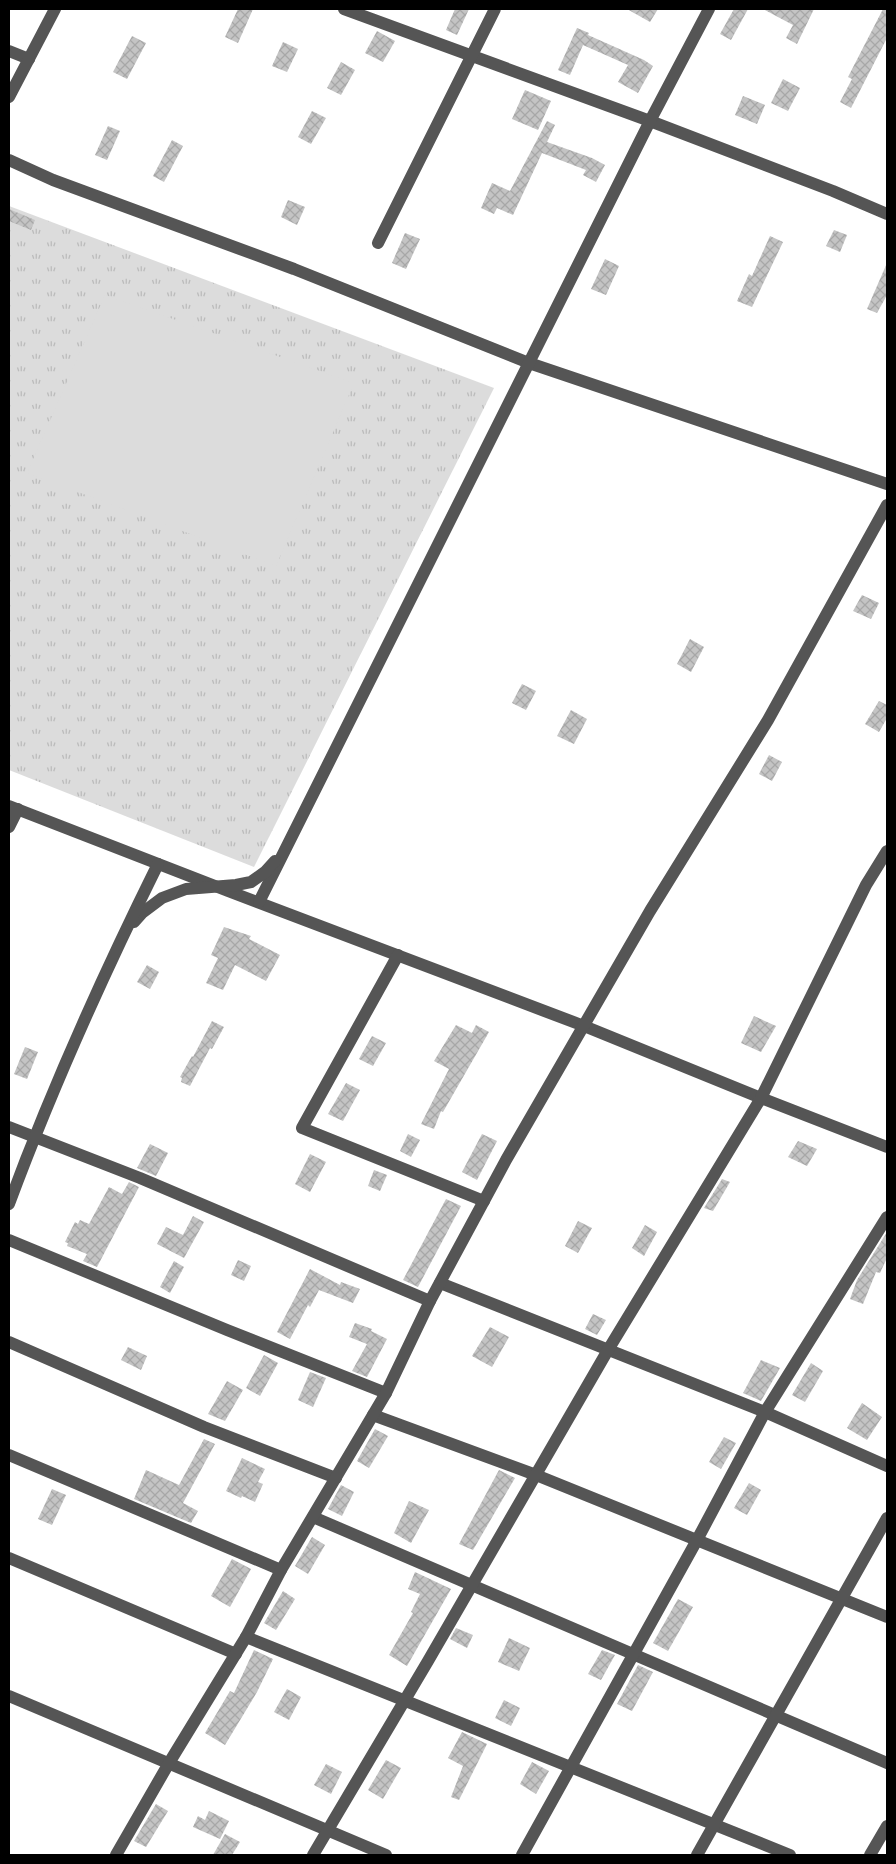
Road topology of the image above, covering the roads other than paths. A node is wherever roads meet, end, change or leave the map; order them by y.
1 (55, 9) edge
2 (344, 9) edge
3 (495, 9) edge
4 (709, 9) edge
5 (9, 50) edge
6 (472, 56) junction
7 (29, 59) junction
8 (9, 97) edge
9 (650, 121) junction
10 (9, 160) edge
11 (887, 214) edge
12 (378, 243) dead end
13 (529, 363) junction
14 (887, 484) edge
15 (887, 505) edge
16 (13, 807) edge
17 (9, 826) edge
18 (887, 851) edge
19 (284, 852) junction
20 (158, 864) junction
21 (217, 887) junction
22 (259, 902) junction
23 (121, 938) junction
24 (398, 955) junction
25 (584, 1026) junction
26 (761, 1098) junction
27 (9, 1127) edge
28 (34, 1137) junction
29 (887, 1147) edge
30 (484, 1202) junction
31 (9, 1204) edge
32 (887, 1217) edge
33 (9, 1240) edge
34 (440, 1282) junction
35 (430, 1301) junction
36 (9, 1342) edge
37 (608, 1350) junction
38 (386, 1393) junction
39 (765, 1412) junction
40 (373, 1415) junction
41 (9, 1455) edge
42 (887, 1466) edge
43 (536, 1474) junction
44 (336, 1478) junction
45 (313, 1517) junction
46 (887, 1518) edge
47 (697, 1540) junction
48 (9, 1558) edge
49 (281, 1570) junction
50 (472, 1585) junction
51 (843, 1599) junction
52 (887, 1617) edge
53 (246, 1637) junction
54 (236, 1654) junction
55 (633, 1654) junction
56 (9, 1696) edge
57 (405, 1700) junction
58 (776, 1716) junction
59 (169, 1763) junction
60 (887, 1763) edge
61 (572, 1767) junction
62 (715, 1825) junction
63 (887, 1826) edge
64 (328, 1831) junction
65 (116, 1855) edge
66 (313, 1855) edge
67 (386, 1855) edge
68 (522, 1855) edge
69 (697, 1855) edge
70 (790, 1855) edge
71 (870, 1855) edge

1 - 7 street
2 - 6 street
3 - 6 street
4 - 9 street
5 - 7 street
6 - 9 street
6 - 12 street
7 - 8 street
9 - 11 street
9 - 13 street
10 - 13 street
13 - 14 street
13 - 19 street
15 - 25 street
16 - 17 street
16 - 20 street
18 - 26 street
19 - 21 street
19 - 22 street
20 - 21 street
20 - 23 street
21 - 22 street
21 - 23 street
22 - 24 street
23 - 28 street
24 - 25 street
24 - 30 street
25 - 26 street
25 - 30 street
26 - 29 street
26 - 37 street
27 - 28 street
28 - 31 street
28 - 35 street
30 - 34 street
32 - 39 street
33 - 38 street
34 - 35 street
34 - 37 street
35 - 38 street
36 - 44 street
37 - 39 street
37 - 43 street
38 - 40 street
39 - 42 street
39 - 47 street
40 - 43 street
40 - 44 street
41 - 49 street
43 - 47 street
43 - 50 street
44 - 45 street
45 - 49 street
45 - 50 street
46 - 51 street
47 - 51 street
47 - 55 street
48 - 54 street
49 - 53 street
50 - 55 street
50 - 57 street
51 - 52 street
51 - 58 street
53 - 54 street
53 - 57 street
54 - 59 street
55 - 58 street
55 - 61 street
56 - 59 street
57 - 61 street
57 - 64 street
58 - 60 street
58 - 62 street
59 - 64 street
59 - 65 street
61 - 62 street
61 - 68 street
62 - 69 street
62 - 70 street
63 - 71 street
64 - 66 street
64 - 67 street

